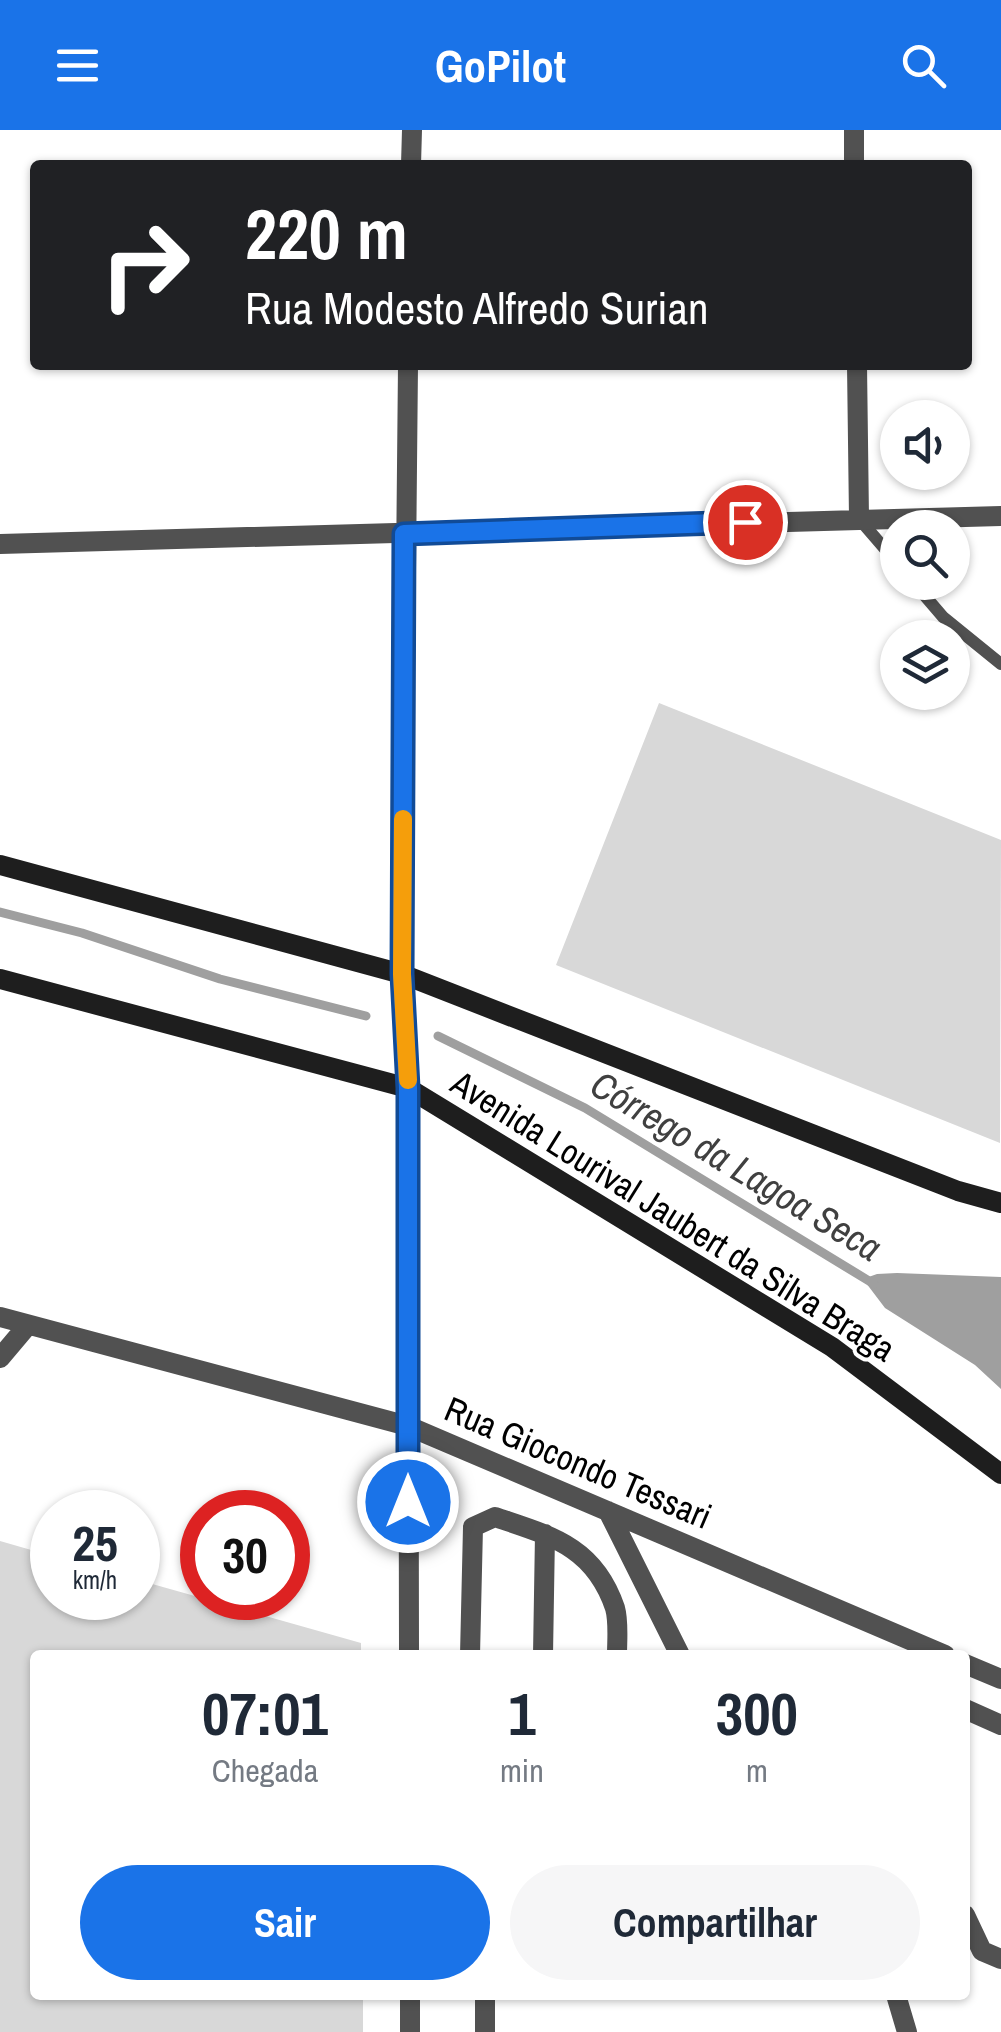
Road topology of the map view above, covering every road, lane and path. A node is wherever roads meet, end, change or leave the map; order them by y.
1 (412, 130) edge
2 (854, 130) edge
3 (411, 160) edge
4 (854, 160) edge
5 (408, 370) edge
6 (857, 370) edge
7 (1001, 516) edge
8 (859, 518) junction
9 (404, 534) junction
10 (880, 543) edge
11 (0, 544) edge
12 (929, 600) edge
13 (1001, 664) edge
14 (0, 866) edge
15 (402, 974) junction
16 (0, 979) edge
17 (408, 1088) junction
18 (1001, 1203) edge
19 (0, 1317) edge
20 (27, 1326) junction
21 (0, 1358) edge
22 (408, 1426) junction
23 (1001, 1474) edge
24 (608, 1511) junction
25 (545, 1534) junction
26 (408, 1650) edge
27 (470, 1650) edge
28 (543, 1650) edge
29 (617, 1650) edge
30 (678, 1650) edge
31 (933, 1650) edge
32 (970, 1666) edge
33 (1001, 1679) edge
34 (970, 1711) edge
35 (1001, 1725) edge
36 (970, 1927) edge
37 (1001, 1959) edge
38 (410, 2000) edge
39 (485, 2000) edge
40 (899, 2000) edge
41 (410, 2032) edge
42 (485, 2032) edge
43 (907, 2032) edge

1 - 3 street
2 - 4 street
5 - 9 street
6 - 8 street
7 - 8 street
8 - 9 street
8 - 10 lane
9 - 11 street
9 - 15 street
12 - 13 lane
14 - 15 street
15 - 17 street
15 - 18 street
16 - 17 street, Avenida Lourival Jaubert da Silva Braga
17 - 22 street
17 - 23 street, Avenida Lourival Jaubert da Silva Braga
19 - 20 street, Rua Giocondo Tessari
20 - 21 street
20 - 22 street, Rua Giocondo Tessari
22 - 24 street, Rua Giocondo Tessari
22 - 26 street
24 - 30 street
24 - 31 street, Rua Giocondo Tessari
25 - 27 street
25 - 28 street
25 - 29 street
32 - 33 street
34 - 35 street
36 - 37 street
38 - 41 street
39 - 42 street
40 - 43 street

